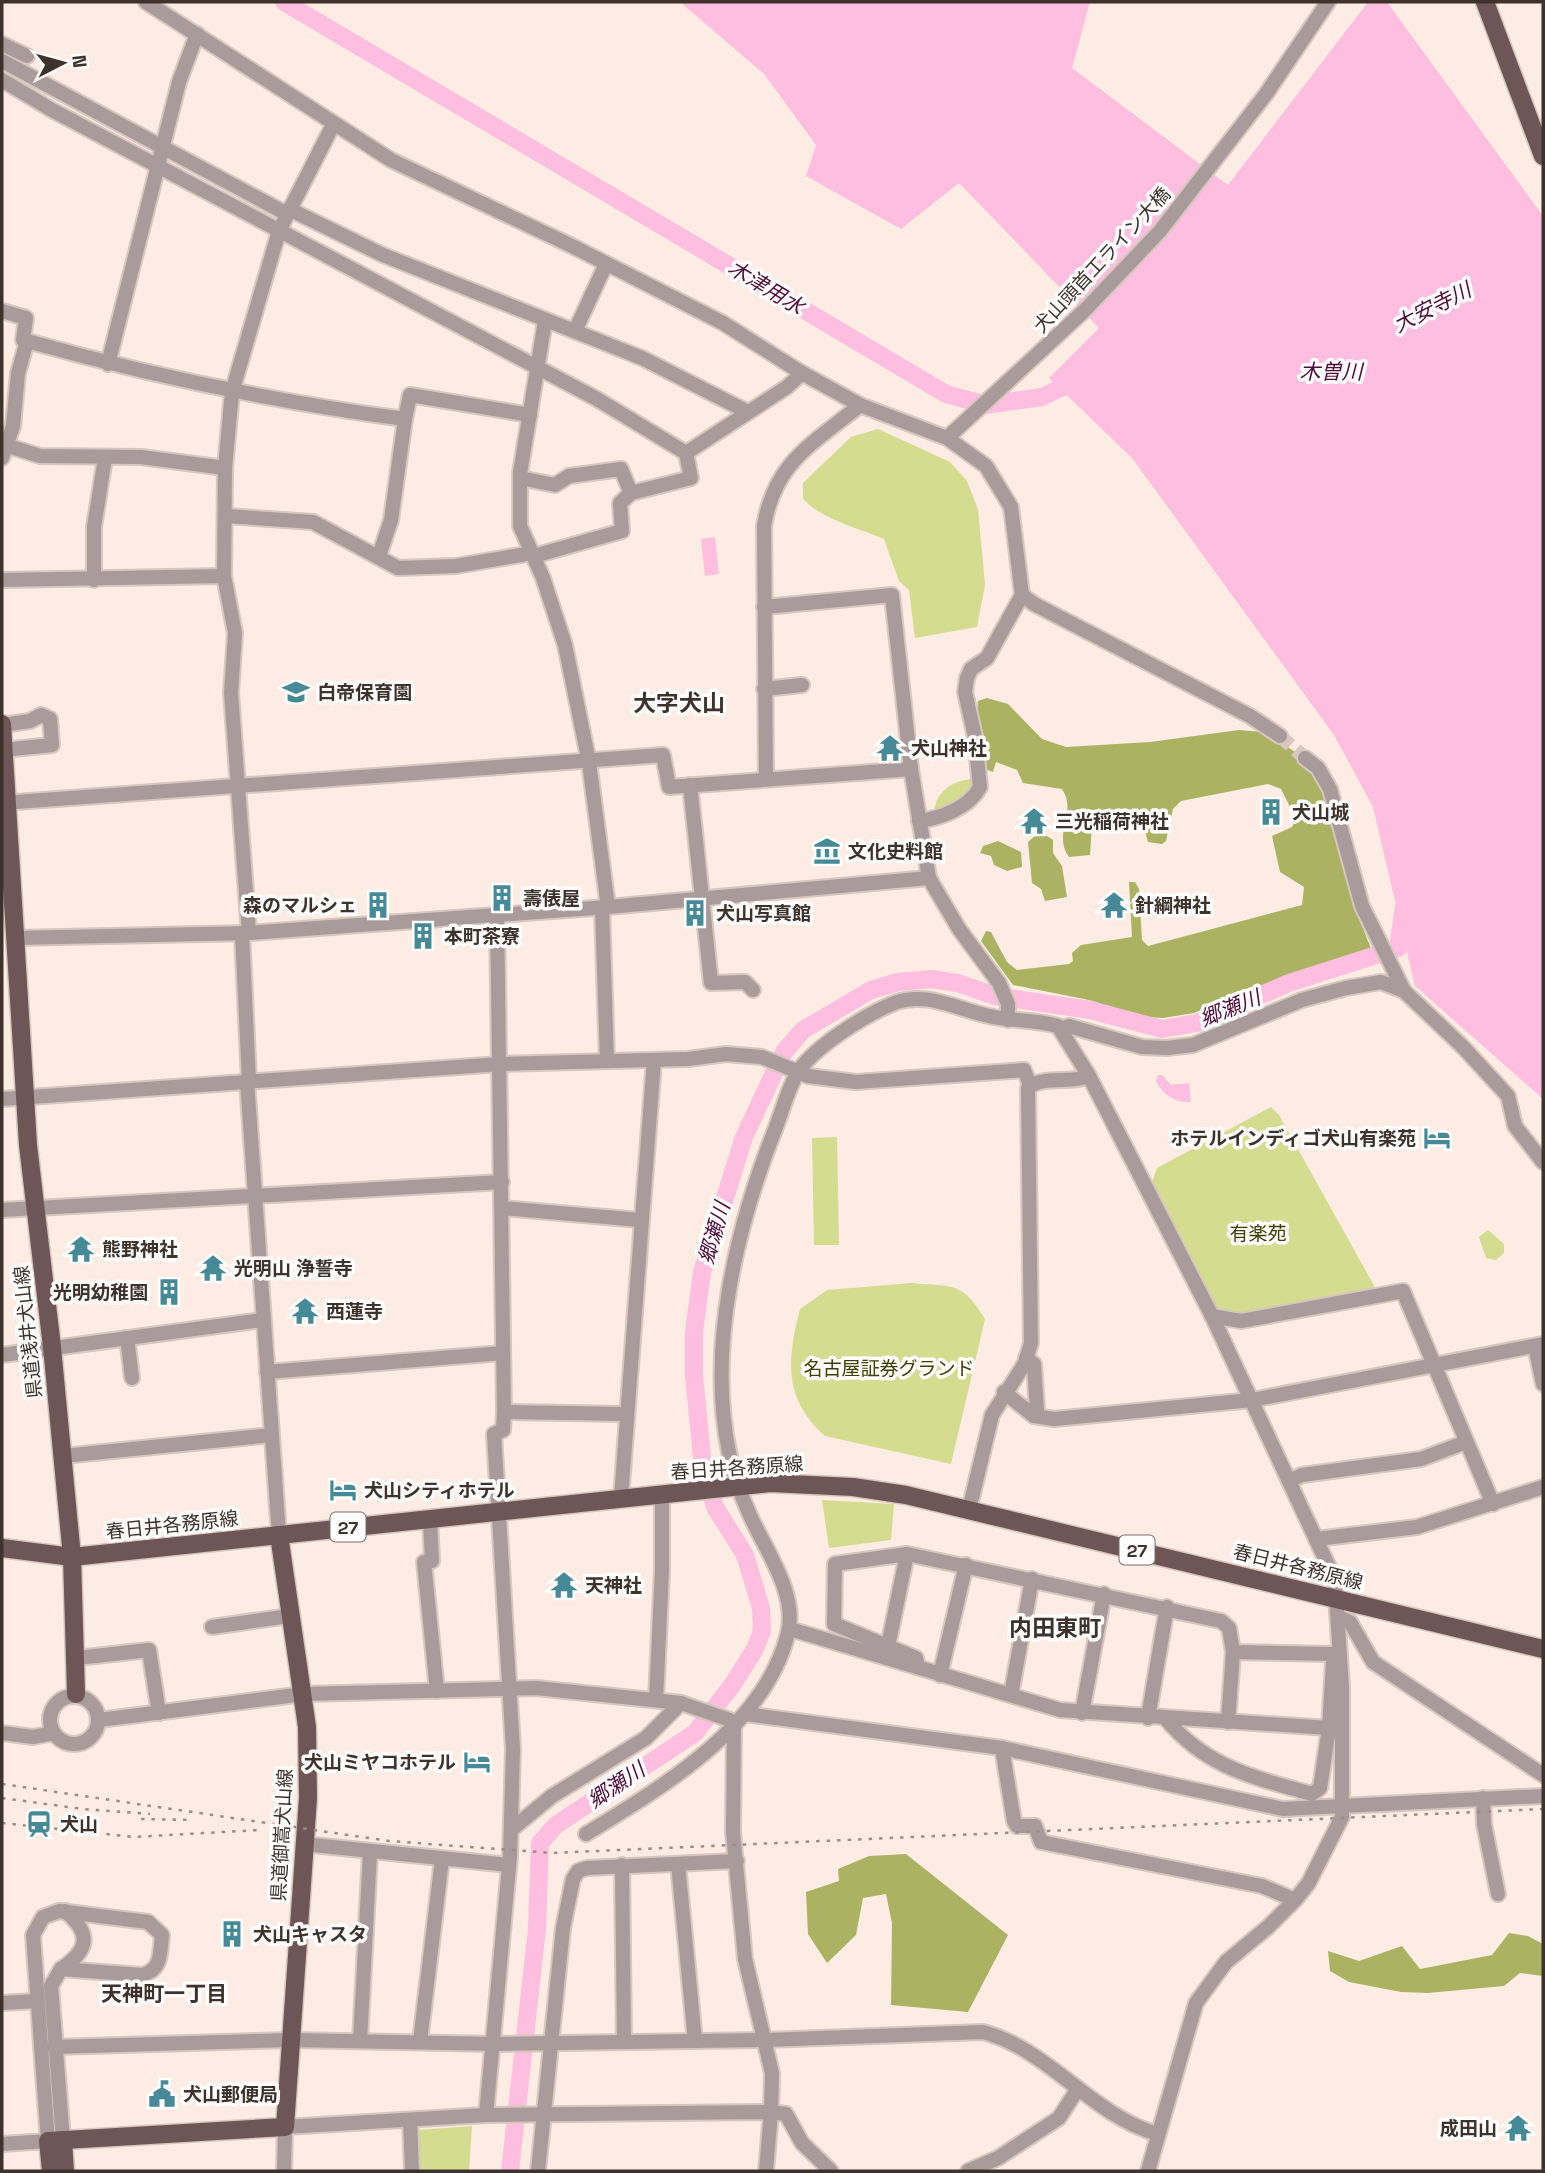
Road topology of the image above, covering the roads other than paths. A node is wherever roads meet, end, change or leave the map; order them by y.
1 (146, 2) edge
2 (1328, 2) edge
3 (1485, 2) edge
4 (197, 34) junction
5 (2, 44) edge
6 (27, 56) dead end
7 (2, 61) edge
8 (2, 80) edge
9 (333, 125) junction
10 (162, 148) junction
11 (1543, 156) edge
12 (158, 167) junction
13 (288, 212) junction
14 (279, 231) junction
15 (606, 264) junction
16 (2, 311) edge
17 (545, 321) junction
18 (575, 331) junction
19 (27, 341) junction
20 (108, 364) junction
21 (537, 367) junction
22 (802, 373) junction
23 (232, 392) junction
24 (860, 405) junction
25 (748, 412) junction
26 (530, 415) junction
27 (8, 416) edge
28 (405, 419) junction
29 (947, 438) junction
30 (3, 450) edge
31 (686, 453) junction
32 (104, 458) junction
33 (225, 468) junction
34 (520, 478) junction
35 (631, 493) junction
36 (226, 516) junction
37 (533, 555) junction
38 (379, 556) junction
39 (224, 576) junction
40 (2, 580) edge
41 (94, 580) junction
42 (1022, 594) junction
43 (764, 607) junction
44 (802, 685) dead end
45 (764, 689) junction
46 (2, 725) edge
47 (1280, 736) tunnel mouth
48 (3, 750) edge
49 (1305, 758) tunnel mouth
50 (589, 762) junction
51 (911, 769) junction
52 (766, 779) junction
53 (690, 785) junction
54 (237, 788) junction
55 (4, 803) edge
56 (919, 821) junction
57 (929, 878) junction
58 (704, 899) junction
59 (605, 907) junction
60 (497, 915) junction
61 (245, 933) junction
62 (8, 939) edge
63 (753, 989) dead end
64 (1404, 991) junction
65 (1008, 1020) junction
66 (1062, 1029) junction
67 (654, 1060) junction
68 (607, 1061) junction
69 (501, 1064) junction
70 (793, 1072) junction
71 (1089, 1076) junction
72 (248, 1081) junction
73 (1030, 1085) junction
74 (24, 1096) junction
75 (2, 1099) edge
76 (1543, 1162) edge
77 (502, 1182) junction
78 (254, 1194) junction
79 (35, 1208) junction
80 (502, 1208) junction
81 (2, 1210) edge
82 (640, 1220) junction
83 (1212, 1316) junction
84 (262, 1320) junction
85 (127, 1338) junction
86 (1539, 1345) edge
87 (52, 1347) junction
88 (503, 1353) junction
89 (2, 1355) edge
90 (1026, 1358) junction
91 (1435, 1366) junction
92 (267, 1372) junction
93 (132, 1378) dead end
94 (1543, 1384) edge
95 (1004, 1392) junction
96 (1252, 1400) junction
97 (504, 1412) junction
98 (626, 1414) junction
99 (1034, 1416) junction
100 (272, 1435) junction
101 (1466, 1442) junction
102 (63, 1456) junction
103 (1289, 1481) junction
104 (1543, 1487) edge
105 (732, 1488) junction
106 (662, 1494) junction
107 (621, 1498) junction
108 (1493, 1504) junction
109 (969, 1510) junction
110 (498, 1511) junction
111 (430, 1519) junction
112 (279, 1535) junction
113 (1316, 1539) junction
114 (2, 1548) edge
115 (906, 1554) junction
116 (72, 1557) junction
117 (966, 1565) junction
118 (1032, 1579) junction
119 (1104, 1594) junction
120 (1338, 1598) junction
121 (1167, 1608) junction
122 (289, 1616) junction
123 (1339, 1617) junction
124 (212, 1627) dead end
125 (790, 1629) junction
126 (888, 1646) junction
127 (1543, 1649) edge
128 (1233, 1652) junction
129 (1337, 1653) junction
130 (77, 1658) junction
131 (918, 1667) junction
132 (940, 1675) junction
133 (510, 1689) junction
134 (437, 1691) junction
135 (76, 1694) junction
136 (304, 1694) junction
137 (1011, 1695) junction
138 (656, 1700) junction
139 (688, 1705) junction
140 (159, 1713) junction
141 (1082, 1713) junction
142 (745, 1714) junction
143 (1148, 1718) junction
144 (1166, 1719) junction
145 (99, 1720) junction
146 (729, 1721) junction
147 (1228, 1722) junction
148 (1329, 1728) junction
149 (2, 1733) edge
150 (54, 1733) junction
151 (1002, 1748) junction
152 (1543, 1775) edge
153 (1543, 1796) edge
154 (1483, 1798) junction
155 (1342, 1806) junction
156 (512, 1829) junction
157 (586, 1834) dead end
158 (303, 1844) junction
159 (370, 1853) junction
160 (442, 1859) junction
161 (737, 1861) junction
162 (678, 1864) junction
163 (509, 1865) junction
164 (622, 1866) junction
165 (1497, 1894) dead end
166 (1295, 1900) junction
167 (65, 1910) junction
168 (61, 1969) junction
169 (37, 2001) junction
170 (2, 2003) edge
171 (291, 2040) junction
172 (766, 2040) junction
173 (360, 2041) junction
174 (624, 2041) junction
175 (695, 2041) junction
176 (420, 2042) junction
177 (549, 2043) junction
178 (494, 2044) junction
179 (54, 2047) junction
180 (1077, 2090) junction
181 (771, 2112) junction
182 (544, 2114) junction
183 (486, 2115) junction
184 (410, 2120) junction
185 (285, 2127) junction
186 (1158, 2134) junction
187 (56, 2141) junction
188 (2, 2144) edge
189 (51, 2171) edge
190 (65, 2171) edge
191 (284, 2171) edge
192 (412, 2171) edge
193 (538, 2171) edge
194 (766, 2171) edge
195 (831, 2171) edge
196 (968, 2171) edge
197 (1148, 2171) edge

1 - 4 street
2 - 29 street, 犬山頭首工ライン大橋
3 - 11 main road
4 - 9 street
4 - 10 street
5 - 6 street
7 - 10 street
8 - 12 street
9 - 13 street
9 - 15 street
10 - 12 street
10 - 13 street
12 - 14 street
12 - 20 street
13 - 14 street
13 - 17 street
14 - 21 street
14 - 23 street
15 - 18 street
15 - 22 street
16 - 19 street
17 - 18 street
17 - 21 street
18 - 25 street
19 - 20 street
19 - 27 street
20 - 23 street
21 - 26 street
21 - 31 street
22 - 24 street
22 - 25 street
23 - 28 street
23 - 33 street
24 - 29 street
24 - 43 street
25 - 31 street
26 - 28 street
26 - 34 street
27 - 30 street
28 - 38 street
29 - 42 street
30 - 32 street
31 - 35 street
32 - 33 street
32 - 41 street
33 - 36 street
34 - 35 street
34 - 37 street
35 - 37 street
36 - 38 street
36 - 39 street
37 - 38 street
37 - 50 street
39 - 41 street
39 - 54 street
40 - 41 street
42 - 47 street
42 - 56 street
43 - 45 street
43 - 51 street
44 - 45 street
45 - 52 street
46 - 48 main road, 県道浅井犬山線
46 - 48 street
48 - 55 main road, 県道浅井犬山線
49 - 64 street
50 - 53 street
50 - 54 street
50 - 59 street
51 - 52 street
51 - 56 street
52 - 53 street
53 - 58 street
54 - 55 street
54 - 61 street
55 - 62 main road, 県道浅井犬山線
56 - 57 street
57 - 58 street
57 - 65 street
58 - 59 street
58 - 63 street
59 - 60 street
59 - 68 street
60 - 61 street
60 - 69 street
61 - 62 street
61 - 72 street
62 - 74 main road, 県道浅井犬山線
64 - 66 street
64 - 76 street
65 - 66 street
65 - 70 street
66 - 71 street
67 - 68 street
67 - 70 street
67 - 82 street
68 - 69 street
69 - 72 street
69 - 77 street
70 - 73 street
70 - 105 street
71 - 73 street
71 - 83 street
72 - 74 street
72 - 78 street
73 - 90 street
74 - 75 street
74 - 79 main road, 県道浅井犬山線
77 - 78 street
77 - 80 street
78 - 79 street
78 - 84 street
79 - 81 street
79 - 87 main road, 県道浅井犬山線
80 - 82 street
80 - 88 street
82 - 98 street
83 - 91 street
83 - 96 street
84 - 85 street
84 - 92 street
85 - 87 street
85 - 93 street
86 - 91 street
86 - 94 street
87 - 89 street
87 - 102 main road, 県道浅井犬山線
88 - 92 street
88 - 97 street
90 - 95 street
90 - 99 street
91 - 96 street
91 - 101 street
92 - 100 street
95 - 99 street
95 - 109 street
96 - 99 street
96 - 103 street
97 - 98 street
97 - 110 street
98 - 107 street
100 - 102 street
100 - 112 street
101 - 103 street
101 - 108 street
102 - 116 main road, 県道浅井犬山線
103 - 113 street
104 - 108 street
105 - 106 main road, 春日井各務原線 / 27
105 - 109 main road, 春日井各務原線 / 27
105 - 125 street
106 - 107 main road, 春日井各務原線 / 27
106 - 138 street
107 - 110 main road, 春日井各務原線 / 27
108 - 113 street
109 - 120 main road, 春日井各務原線 / 27
110 - 111 main road, 春日井各務原線 / 27
110 - 133 street
111 - 112 main road, 春日井各務原線 / 27
111 - 134 street
112 - 116 main road, 春日井各務原線 / 27
112 - 122 main road, 県道御嵩犬山線
113 - 120 street
114 - 116 main road, 春日井各務原線 / 27
115 - 117 street
115 - 126 street
115 - 126 street
116 - 130 main road, 県道浅井犬山線
117 - 118 street
117 - 132 street
118 - 119 street
118 - 137 street
119 - 121 street
119 - 141 street
120 - 123 street
120 - 127 main road, 春日井各務原線 / 27
121 - 128 street
121 - 143 street
122 - 124 street
122 - 136 main road, 県道御嵩犬山線
123 - 129 street
123 - 152 street
125 - 131 street
125 - 142 street
126 - 131 street
128 - 129 street
128 - 147 street
129 - 148 street
129 - 155 street
130 - 135 main road, 県道浅井犬山線
130 - 140 street
131 - 132 street
132 - 137 street
133 - 134 street
133 - 138 street
133 - 156 street
134 - 136 street
135 - 145 street
135 - 150 street
136 - 140 street
136 - 158 main road, 県道御嵩犬山線
137 - 141 street
138 - 139 street
139 - 146 street
139 - 156 street
140 - 145 street
141 - 143 street
142 - 146 street
142 - 151 street
143 - 144 street
144 - 147 street
144 - 148 street
145 - 150 street
146 - 157 street
146 - 161 street
147 - 148 street
149 - 150 street
151 - 155 street
151 - 166 street
153 - 154 street
154 - 155 street
154 - 165 street
155 - 166 street
156 - 163 street
158 - 159 street
158 - 171 main road, 県道御嵩犬山線
159 - 160 street
159 - 173 street
160 - 163 street
160 - 176 street
161 - 162 street
161 - 172 street
162 - 164 street
162 - 175 street
163 - 178 street
164 - 174 street
164 - 177 street
166 - 186 street
167 - 168 street
167 - 168 street
167 - 169 street
168 - 179 street
169 - 170 street
169 - 187 street
171 - 173 street
171 - 179 street
171 - 185 main road, 県道御嵩犬山線
172 - 175 street
172 - 180 street
172 - 181 street
173 - 176 street
174 - 175 street
174 - 177 street
176 - 178 street
177 - 178 street
177 - 182 street
178 - 183 street
179 - 187 street
180 - 186 street
180 - 196 street
181 - 182 street
181 - 194 street
181 - 195 street
182 - 183 street
182 - 193 street
183 - 184 street
184 - 185 street
184 - 192 street
185 - 187 main road
185 - 191 street
186 - 197 street
187 - 188 street
187 - 189 main road
187 - 190 main road

